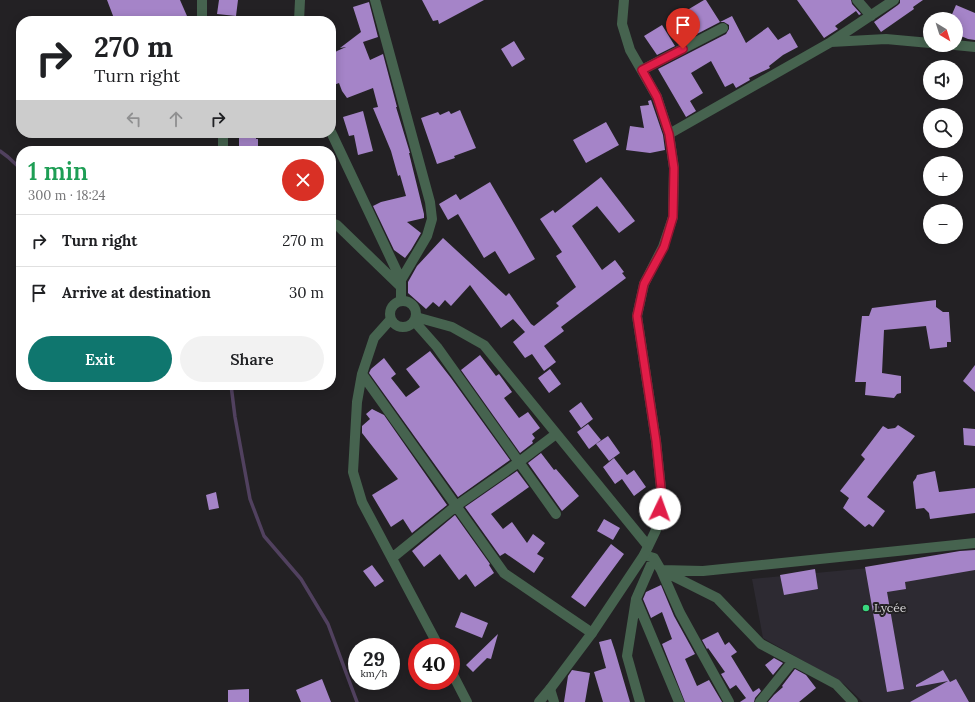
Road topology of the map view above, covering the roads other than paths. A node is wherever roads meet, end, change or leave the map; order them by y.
1 (202, 0) edge
2 (300, 0) edge
3 (857, 0) edge
4 (894, 0) edge
5 (376, 1) edge
6 (626, 1) edge
7 (202, 16) edge
8 (299, 16) edge
9 (871, 16) junction
10 (723, 28) dead end
11 (831, 42) junction
12 (923, 42) edge
13 (963, 46) edge
14 (975, 47) edge
15 (642, 70) junction
16 (669, 134) junction
17 (334, 138) edge
18 (336, 225) edge
19 (401, 283) junction
20 (401, 301) junction
21 (392, 319) junction
22 (415, 319) junction
23 (362, 374) junction
24 (556, 434) junction
25 (519, 462) junction
26 (456, 506) junction
27 (556, 514) dead end
28 (975, 543) edge
29 (649, 553) junction
30 (392, 558) junction
31 (661, 570) junction
32 (636, 598) junction
33 (592, 633) junction
34 (434, 638) edge
35 (793, 661) junction
36 (460, 688) edge
37 (550, 690) junction
38 (467, 702) edge
39 (538, 702) edge
40 (554, 702) edge
41 (640, 702) edge
42 (679, 702) edge
43 (728, 702) edge
44 (760, 702) edge
45 (854, 702) edge

1 - 7 street
2 - 8 street
3 - 9 street
4 - 9 street
5 - 19 street
6 - 15 street
9 - 11 street
10 - 15 street
11 - 12 street
11 - 16 street
13 - 14 street
15 - 16 street
16 - 29 street
17 - 19 street
18 - 19 street
19 - 20 street
20 - 21 street
20 - 22 street
21 - 22 street
21 - 23 street
22 - 24 street
22 - 25 street
23 - 26 street
23 - 30 street
24 - 25 street
24 - 29 street
25 - 26 street
25 - 27 street
26 - 30 street
26 - 33 street
28 - 31 street
29 - 31 street
29 - 32 street
29 - 33 street
30 - 34 street
31 - 35 street
31 - 43 street
32 - 41 street
32 - 42 street
33 - 37 street
35 - 44 street
35 - 45 street
36 - 38 street
37 - 39 street
37 - 40 street

